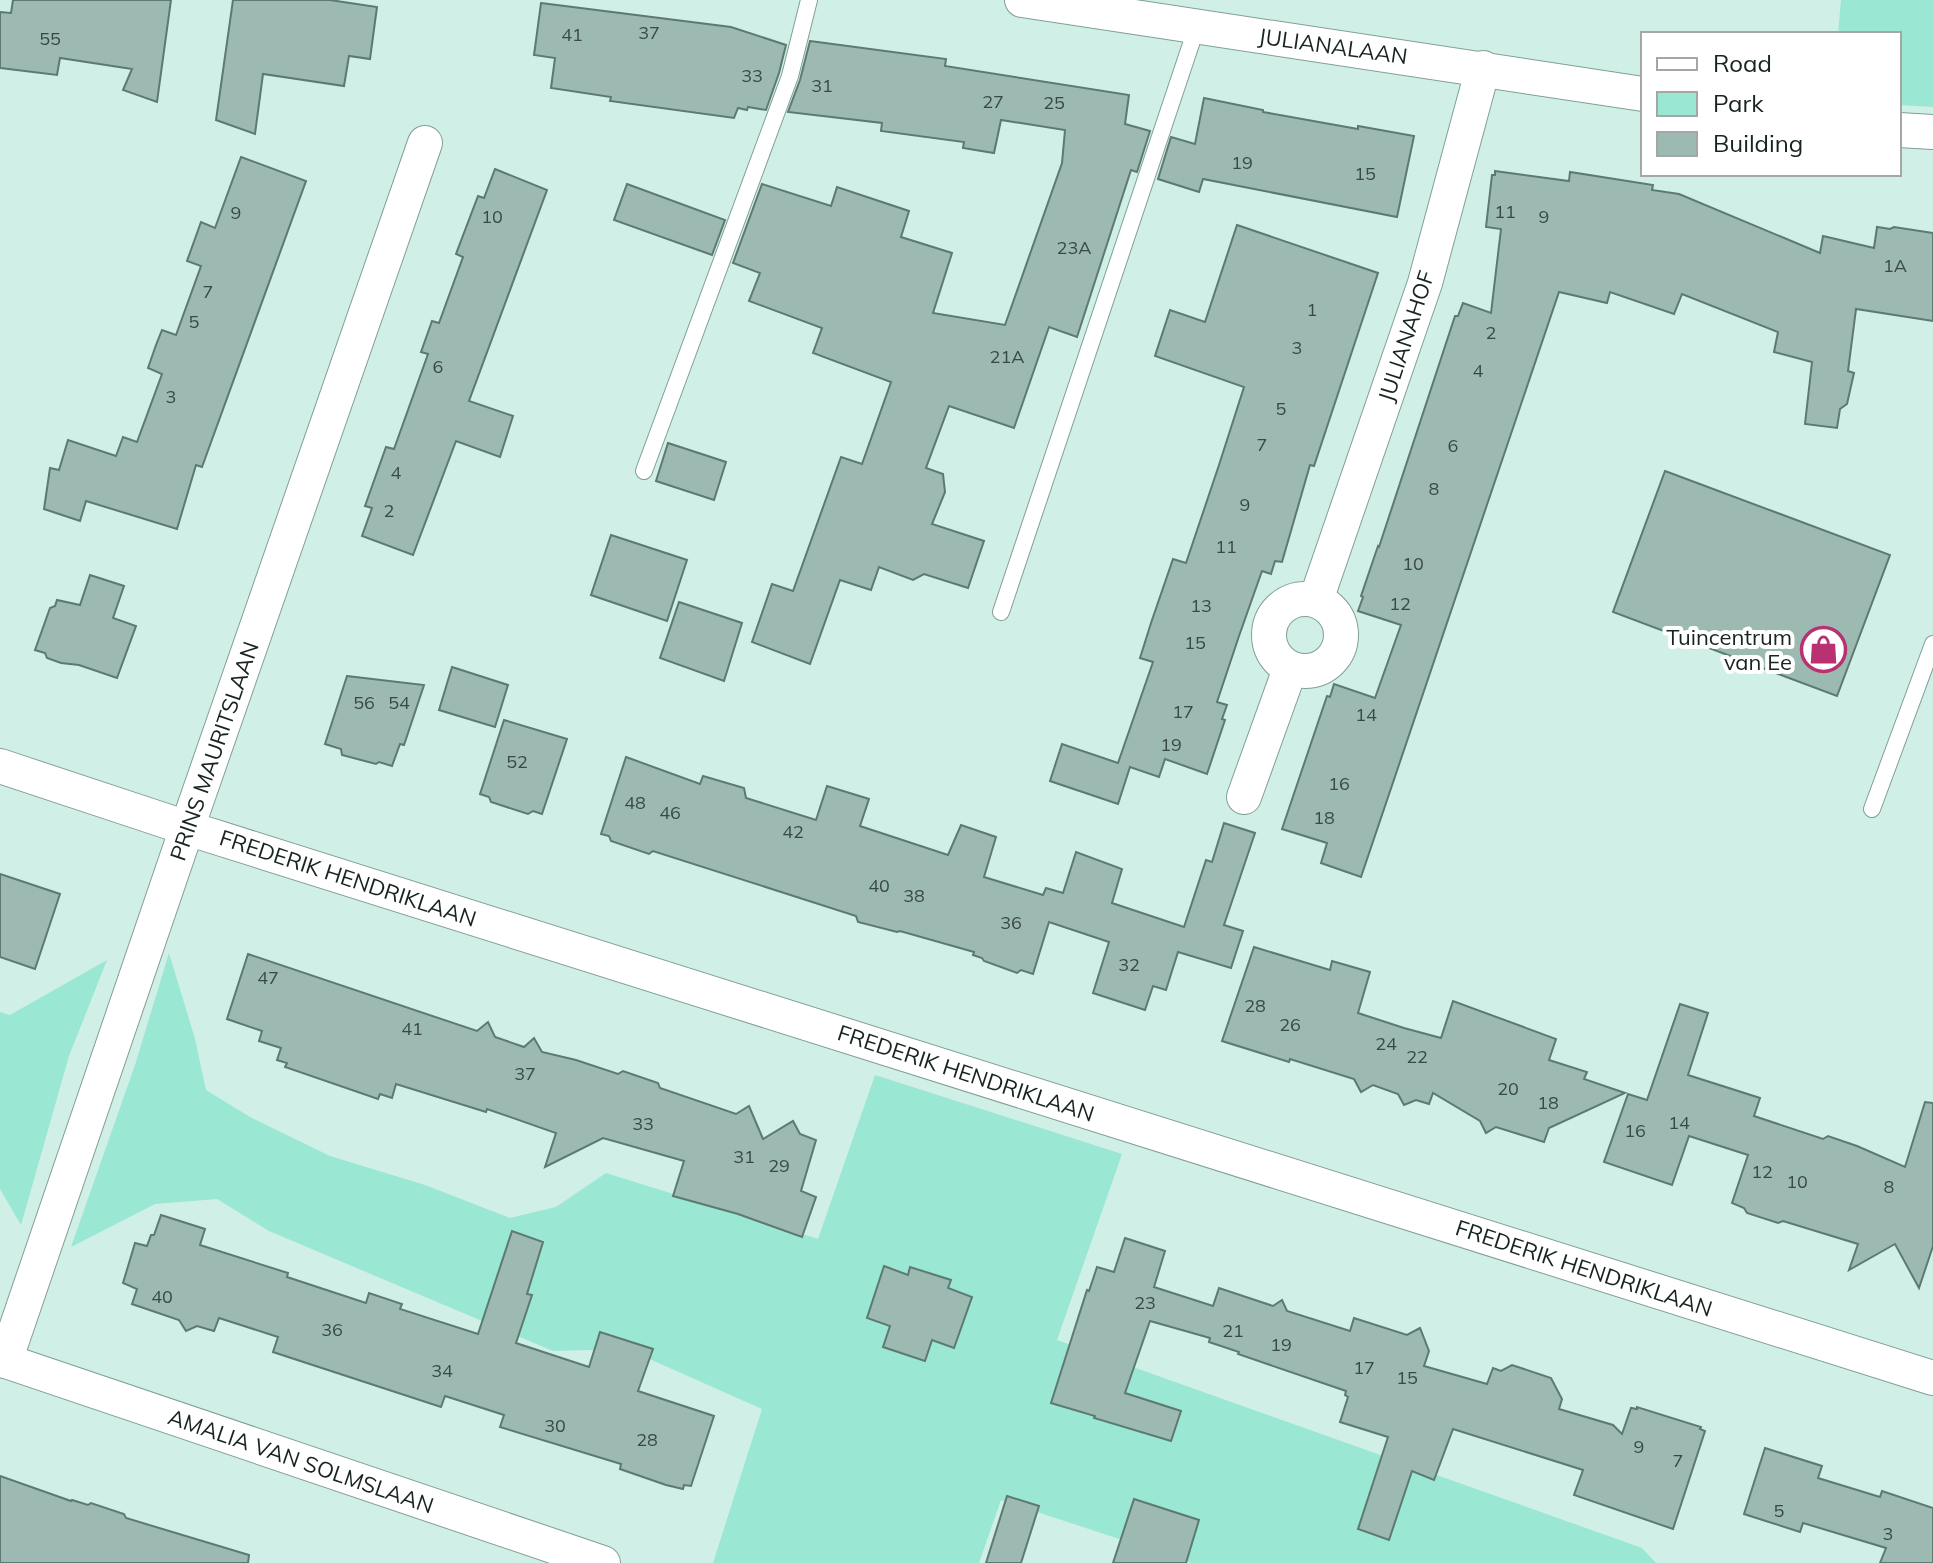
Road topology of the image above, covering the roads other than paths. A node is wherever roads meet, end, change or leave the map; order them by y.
1 (809, 0) edge
2 (1022, 0) edge
3 (1197, 26) junction
4 (1483, 68) junction
5 (1641, 94) edge
6 (1901, 130) edge
7 (1933, 132) edge
8 (425, 143) dead end
9 (644, 471) dead end
10 (1316, 600) junction
11 (1001, 612) dead end
12 (1933, 644) edge
13 (1290, 669) junction
14 (0, 766) edge
15 (1244, 797) dead end
16 (1872, 809) dead end
17 (187, 828) junction
18 (3, 1360) edge
19 (1933, 1378) edge
20 (603, 1563) edge

1 - 9 lane
2 - 3 street, JULIANALAAN
3 - 4 street, JULIANALAAN
3 - 11 lane
4 - 5 street, JULIANALAAN
4 - 10 street, JULIANAHOF
6 - 7 street
8 - 17 street, PRINS MAURITSLAAN
10 - 13 street
10 - 13 street
12 - 16 lane
13 - 15 street
14 - 17 street, FREDERIK HENDRIKLAAN
17 - 18 street, PRINS MAURITSLAAN
17 - 19 street, FREDERIK HENDRIKLAAN
18 - 20 street, AMALIA VAN SOLMSLAAN

